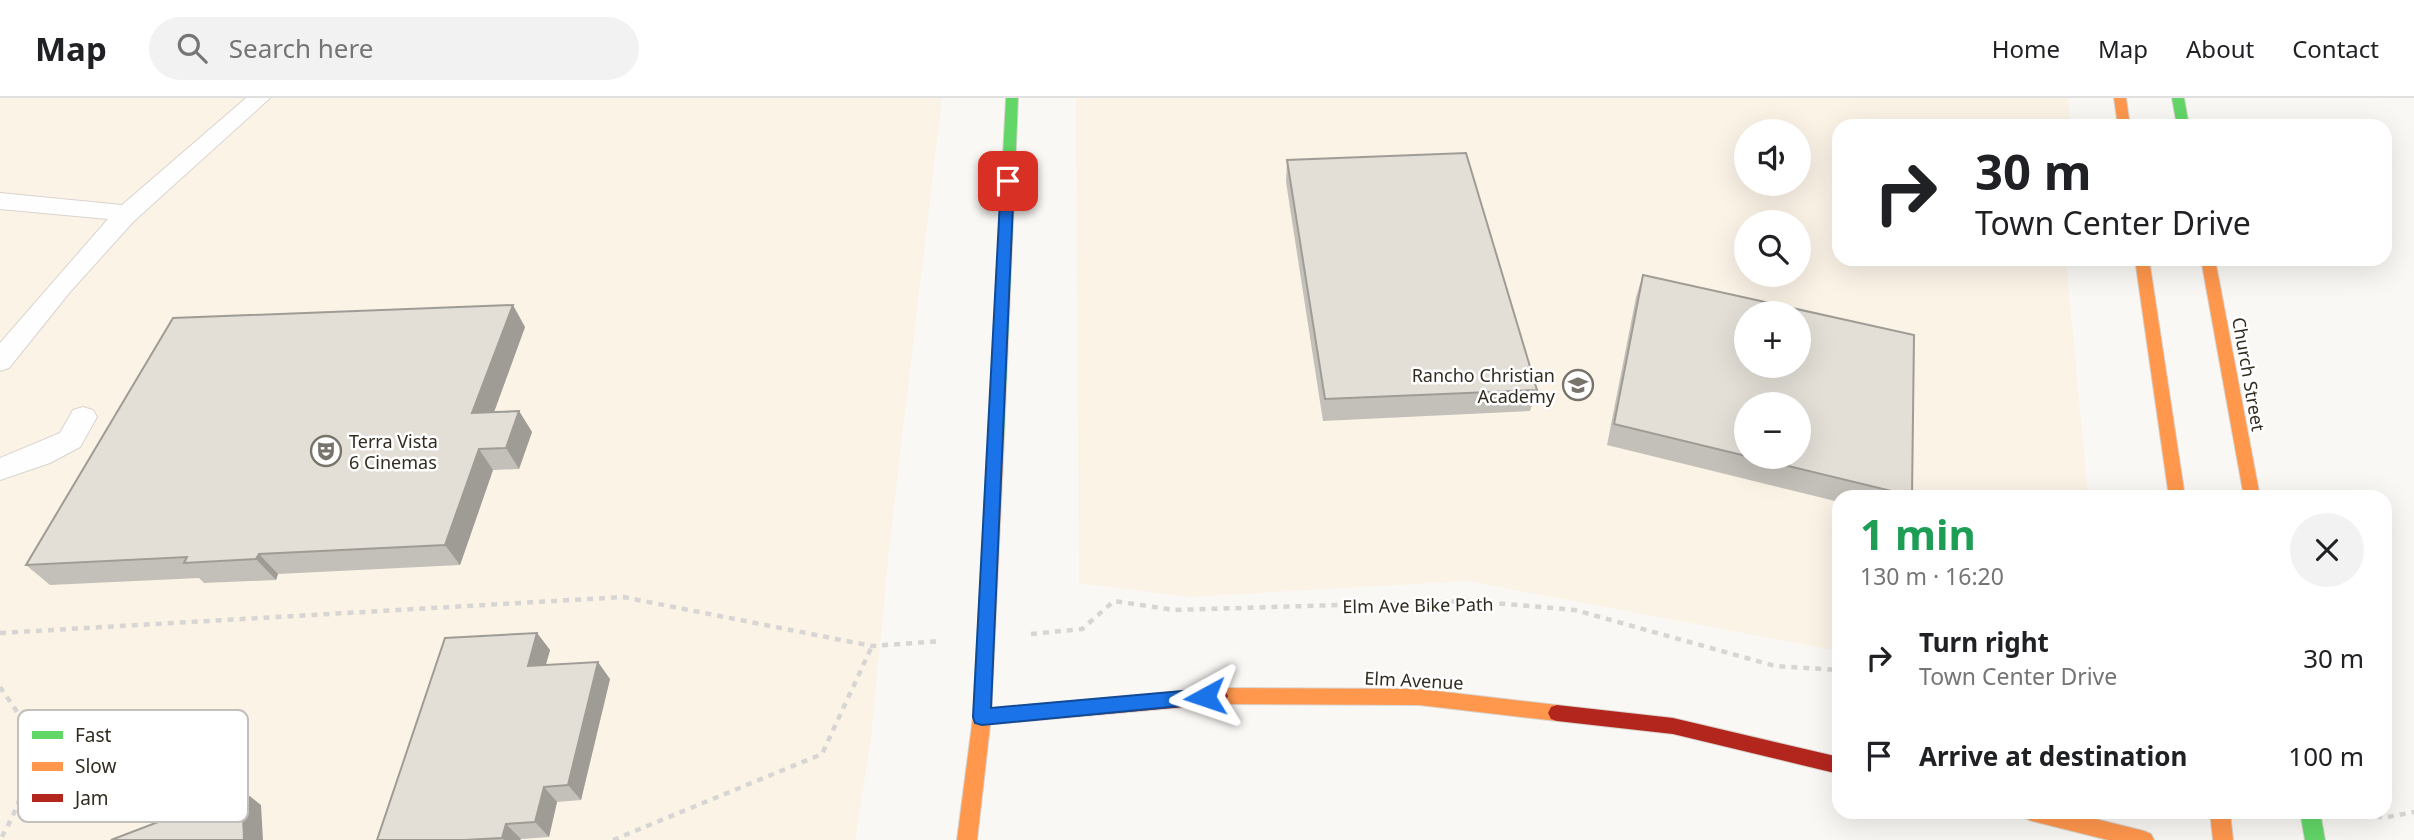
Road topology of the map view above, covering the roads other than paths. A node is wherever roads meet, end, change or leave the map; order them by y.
1 (259, 98) edge
2 (1012, 98) edge
3 (2120, 98) edge
4 (2178, 98) edge
5 (2123, 119) edge
6 (2182, 119) edge
7 (0, 201) edge
8 (127, 214) junction
9 (2143, 266) edge
10 (2209, 266) edge
11 (0, 361) edge
12 (83, 417) dead end
13 (0, 469) edge
14 (2177, 490) edge
15 (2251, 490) edge
16 (982, 717) junction
17 (1832, 764) edge
18 (2060, 819) edge
19 (2221, 819) edge
20 (2311, 819) edge
21 (967, 840) edge
22 (2144, 840) edge
23 (2223, 840) edge
24 (2315, 840) edge

1 - 8 lane
2 - 16 street
3 - 5 street
4 - 6 street
7 - 8 lane
8 - 11 lane
9 - 14 street
10 - 15 street, Church Street
12 - 13 lane
16 - 17 street, Elm Avenue
16 - 21 street
18 - 22 street
19 - 23 street
20 - 24 street

